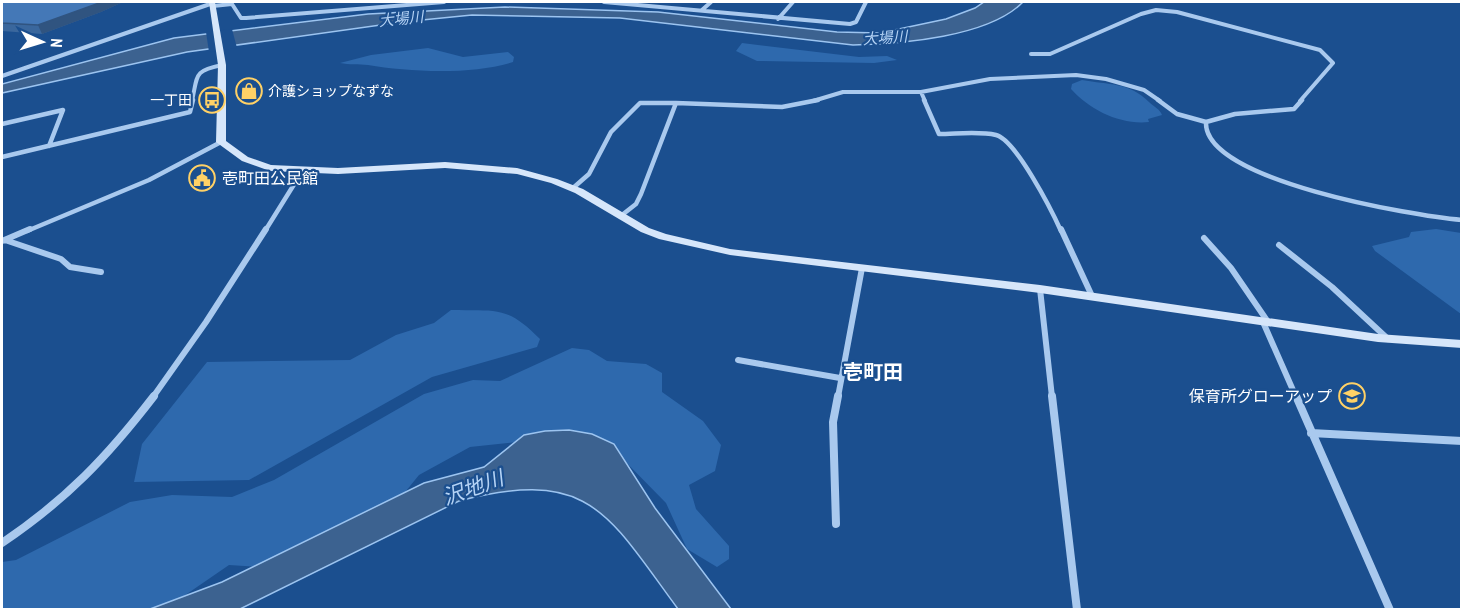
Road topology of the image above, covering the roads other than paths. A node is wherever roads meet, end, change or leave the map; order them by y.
1 (444, 2) edge
2 (604, 2) edge
3 (711, 2) edge
4 (793, 2) edge
5 (866, 2) edge
6 (213, 3) edge
7 (702, 10) junction
8 (778, 19) junction
9 (1031, 54) dead end
10 (222, 64) junction
11 (2, 76) edge
12 (921, 92) junction
13 (676, 103) junction
14 (1206, 122) junction
15 (2, 124) edge
16 (221, 142) junction
17 (49, 146) junction
18 (2, 157) edge
19 (303, 170) junction
20 (573, 188) junction
21 (622, 215) junction
22 (1461, 220) edge
23 (1204, 238) dead end
24 (3, 240) edge
25 (1279, 245) dead end
26 (862, 268) junction
27 (101, 272) dead end
28 (1040, 289) junction
29 (1092, 296) junction
30 (1265, 322) junction
31 (1388, 339) junction
32 (1461, 344) edge
33 (738, 360) dead end
34 (840, 378) junction
35 (1311, 433) junction
36 (1461, 441) edge
37 (836, 524) dead end
38 (2, 543) edge
39 (1077, 609) edge
40 (1390, 609) edge

1 - 6 street
2 - 7 street
3 - 7 street
4 - 8 street
5 - 8 street
6 - 10 street
6 - 11 street
7 - 8 street
9 - 14 street
10 - 16 street
10 - 17 street
12 - 13 street
12 - 14 street
12 - 29 street
13 - 20 street
13 - 21 street
14 - 22 street
15 - 17 street
16 - 19 street
16 - 24 street
17 - 18 street
19 - 20 street
19 - 38 street
20 - 21 street
21 - 26 street
23 - 30 street
24 - 27 street
25 - 31 street
26 - 28 street
26 - 34 street
28 - 29 street
28 - 39 street
29 - 30 street
30 - 31 street
30 - 35 street
31 - 32 street
33 - 34 street
34 - 37 street
35 - 36 street
35 - 40 street

